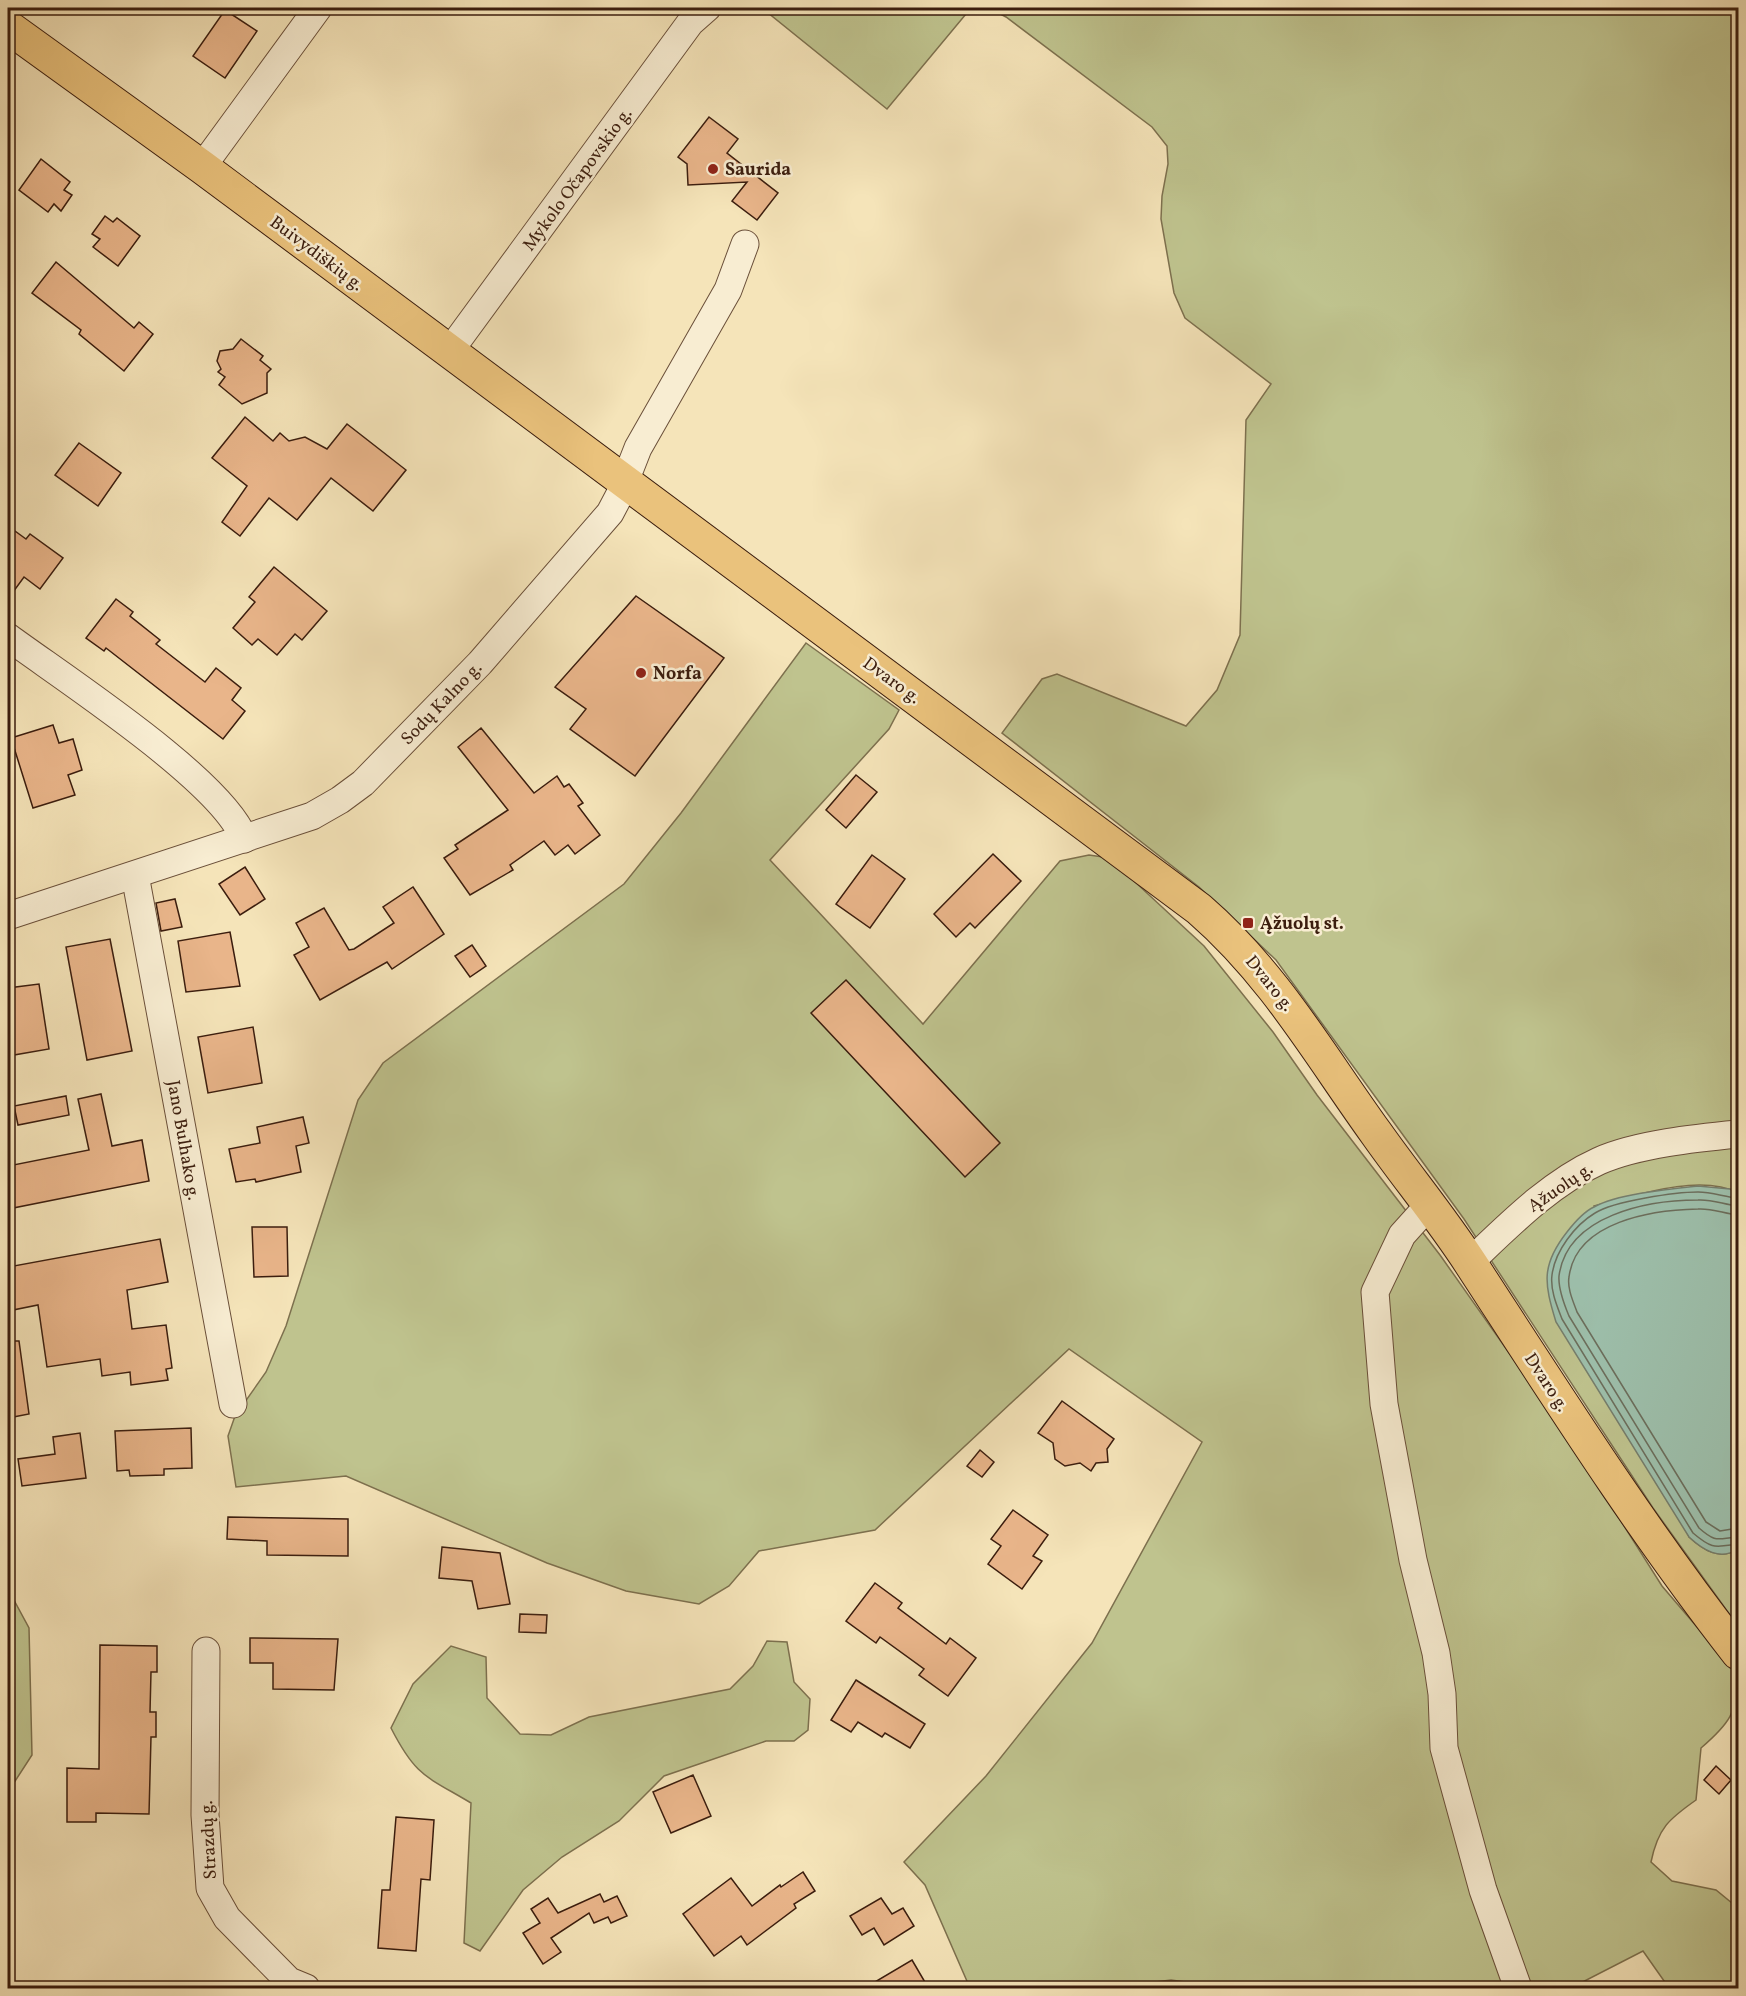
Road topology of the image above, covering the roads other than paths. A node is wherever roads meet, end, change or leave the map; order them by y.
1 (318, 8) edge
2 (707, 8) edge
3 (8, 27) edge
4 (202, 167) junction
5 (745, 244) dead end
6 (449, 352) junction
7 (625, 482) junction
8 (8, 638) edge
9 (244, 838) junction
10 (135, 875) junction
11 (8, 916) edge
12 (1738, 1134) edge
13 (1429, 1205) junction
14 (1470, 1262) junction
15 (233, 1404) dead end
16 (206, 1651) dead end
17 (1738, 1653) edge
18 (306, 1989) edge
19 (1518, 1989) edge

1 - 4 street
2 - 6 street, Mykolo Očapovskio g.
3 - 4 main road, Buivydiškių g.
4 - 6 main road, Buivydiškių g.
5 - 7 street, Sodų Kalno g.
6 - 7 main road, Buivydiškių g.
7 - 9 street, Sodų Kalno g.
7 - 13 main road, Dvaro g.
8 - 9 street
9 - 10 street, Sodų Kalno g.
10 - 11 street, Sodų Kalno g.
10 - 15 street, Jano Bulhako g.
12 - 14 street, Ąžuolų g.
13 - 14 main road, Dvaro g.
13 - 19 street
14 - 17 main road, Dvaro g.
16 - 18 street, Strazdų g.

